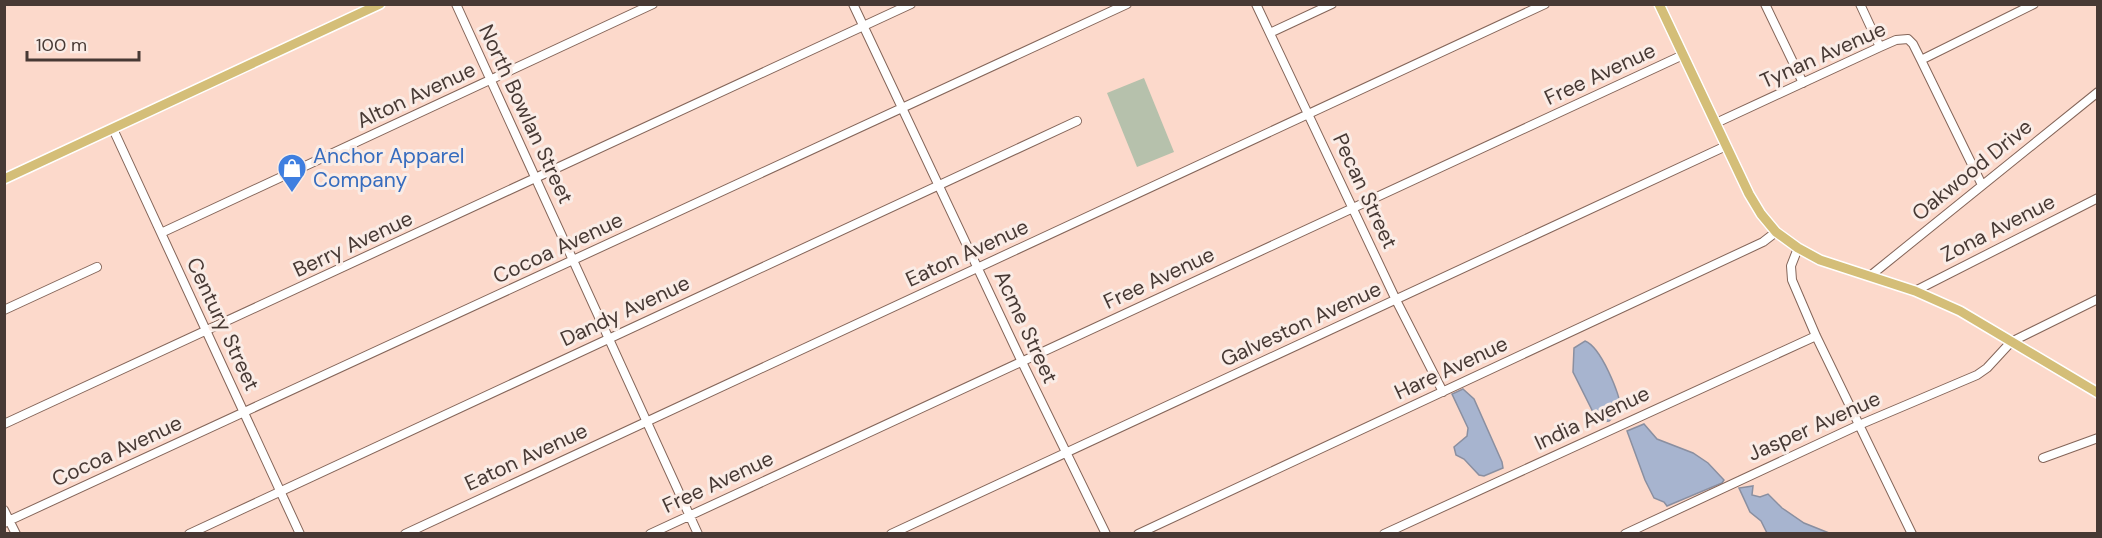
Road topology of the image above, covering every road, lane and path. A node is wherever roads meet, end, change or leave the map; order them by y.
1 (380, 4) edge
2 (456, 4) edge
3 (653, 4) edge
4 (853, 4) edge
5 (912, 4) edge
6 (1127, 4) edge
7 (1256, 4) edge
8 (1332, 4) edge
9 (1659, 4) edge
10 (1765, 4) edge
11 (1860, 4) edge
12 (2034, 4) edge
13 (1545, 5) edge
14 (864, 27) junction
15 (1270, 33) junction
16 (1880, 47) junction
17 (1683, 55) junction
18 (1921, 60) junction
19 (490, 80) junction
20 (1803, 83) junction
21 (2097, 92) edge
22 (902, 109) junction
23 (1309, 114) junction
24 (1077, 121) dead end
25 (1716, 123) junction
26 (113, 129) junction
27 (1726, 146) junction
28 (536, 178) junction
29 (4, 179) edge
30 (1982, 185) junction
31 (938, 186) junction
32 (2097, 198) edge
33 (1354, 207) junction
34 (1776, 232) junction
35 (161, 233) junction
36 (1798, 248) junction
37 (573, 261) junction
38 (97, 267) dead end
39 (978, 268) junction
40 (1870, 276) junction
41 (1915, 291) junction
42 (2097, 299) edge
43 (1396, 300) junction
44 (4, 309) edge
45 (207, 332) junction
46 (1816, 336) junction
47 (609, 338) junction
48 (2011, 342) junction
49 (1022, 362) junction
50 (1443, 392) junction
51 (2097, 393) edge
52 (244, 413) junction
53 (647, 421) junction
54 (4, 424) edge
55 (1859, 425) junction
56 (2097, 438) edge
57 (1066, 453) junction
58 (2043, 458) dead end
59 (280, 491) junction
60 (4, 510) edge
61 (690, 515) junction
62 (7, 522) edge
63 (16, 534) edge
64 (189, 534) edge
65 (300, 534) edge
66 (405, 534) edge
67 (650, 534) edge
68 (698, 534) edge
69 (891, 534) edge
70 (1106, 534) edge
71 (1138, 534) edge
72 (1384, 534) edge
73 (1625, 534) edge
74 (1912, 534) edge

1 - 26 main road
2 - 19 street, North Bowlan Street
3 - 19 street, Alton Avenue
4 - 14 street, Acme Street
5 - 14 street, Berry Avenue
6 - 22 street, Cocoa Avenue
7 - 15 street, Pecan Street
8 - 15 street
9 - 17 main road
10 - 20 street
11 - 16 street
12 - 18 street
13 - 23 street, Eaton Avenue
14 - 22 street, Acme Street
14 - 28 street, Berry Avenue
15 - 23 street, Pecan Street
16 - 18 street, Tynan Avenue
16 - 20 street, Tynan Avenue
17 - 25 main road
17 - 33 street, Free Avenue
18 - 30 street
19 - 28 street, North Bowlan Street
19 - 35 street, Alton Avenue
20 - 25 street, Tynan Avenue
21 - 30 street, Oakwood Drive
22 - 31 street, Acme Street
22 - 37 street, Cocoa Avenue
23 - 33 street, Pecan Street
23 - 39 street, Eaton Avenue
24 - 31 street, Dandy Avenue
25 - 27 main road
26 - 29 main road
26 - 35 street, Century Street
27 - 34 main road
27 - 43 street, Galveston Avenue
28 - 37 street, North Bowlan Street
28 - 45 street, Berry Avenue
30 - 40 street, Oakwood Drive
31 - 39 street, Acme Street
31 - 47 street, Dandy Avenue
32 - 41 street, Zona Avenue
33 - 43 street, Pecan Street
33 - 49 street, Free Avenue
34 - 36 main road
34 - 50 street, Hare Avenue
35 - 45 street, Century Street
36 - 40 main road
36 - 46 street
37 - 47 street, North Bowlan Street
37 - 52 street, Cocoa Avenue
38 - 44 street
39 - 49 street, Acme Street
39 - 53 street, Eaton Avenue
40 - 41 main road
41 - 48 main road
42 - 48 street
43 - 50 street, Pecan Street
43 - 57 street, Galveston Avenue
45 - 52 street, Century Street
45 - 54 street, Berry Avenue
46 - 55 street
46 - 72 street, India Avenue
47 - 53 street, North Bowlan Street
47 - 59 street, Dandy Avenue
48 - 51 main road
48 - 55 street, Jasper Avenue
49 - 57 street, Acme Street
49 - 61 street, Free Avenue
50 - 71 street, Hare Avenue
52 - 59 street, Century Street
52 - 62 street, Cocoa Avenue
53 - 61 street, North Bowlan Street
53 - 66 street, Eaton Avenue
55 - 73 street, Jasper Avenue
55 - 74 street
56 - 58 street
57 - 69 street, Galveston Avenue
57 - 70 street, Acme Street
59 - 64 street, Dandy Avenue
59 - 65 street, Century Street
60 - 62 street
61 - 67 street, Free Avenue
61 - 68 street, North Bowlan Street
62 - 63 street

